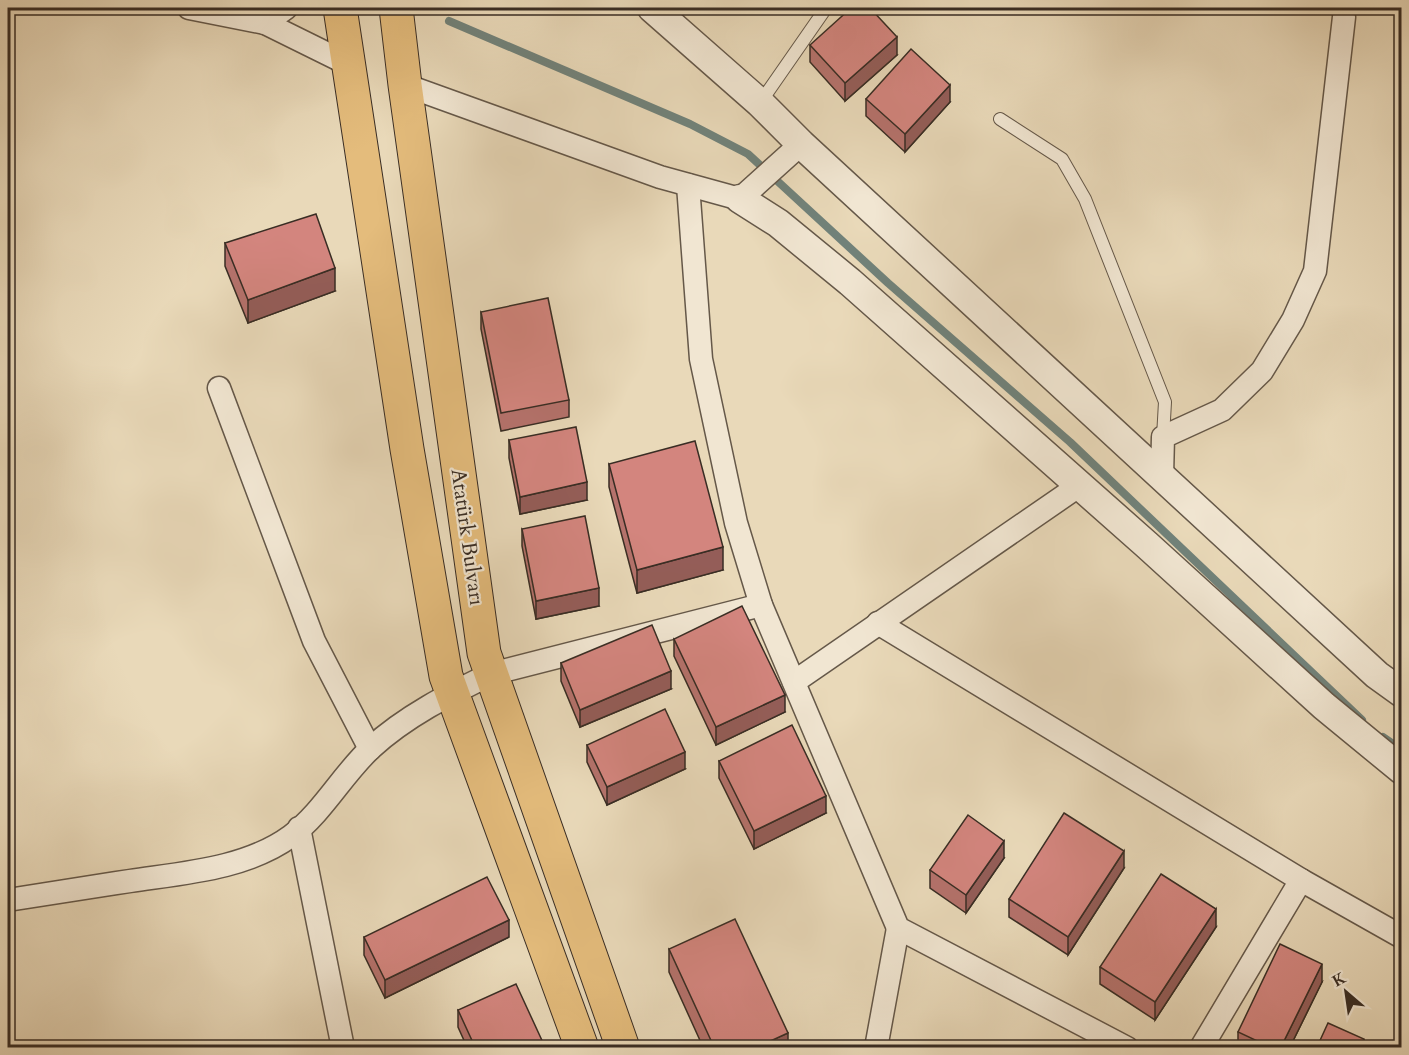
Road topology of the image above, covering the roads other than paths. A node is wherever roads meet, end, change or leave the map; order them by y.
1 (189, 8) edge
2 (286, 8) edge
3 (340, 8) edge
4 (396, 8) edge
5 (652, 8) edge
6 (826, 8) edge
7 (259, 17) edge
8 (1344, 17) dead end
9 (348, 64) junction
10 (405, 86) junction
11 (760, 103) junction
12 (1000, 119) dead end
13 (792, 153) junction
14 (688, 185) junction
15 (748, 193) junction
16 (219, 388) dead end
17 (1163, 437) junction
18 (1162, 477) junction
19 (1080, 485) junction
20 (761, 605) junction
21 (879, 623) junction
22 (491, 674) junction
23 (794, 682) junction
24 (452, 693) junction
25 (1401, 693) edge
26 (370, 749) junction
27 (1401, 770) edge
28 (299, 828) junction
29 (1300, 880) junction
30 (8, 900) edge
31 (898, 928) junction
32 (1401, 937) edge
33 (343, 1047) edge
34 (582, 1047) edge
35 (622, 1047) edge
36 (876, 1047) edge
37 (1127, 1047) edge
38 (1202, 1047) edge

1 - 7 street
2 - 7 street
3 - 9 main road, Atatürk Bulvarı
4 - 10 main road, Atatürk Bulvarı
5 - 11 street
6 - 11 lane
7 - 9 street
8 - 17 street
9 - 24 main road, Atatürk Bulvarı
10 - 14 street
10 - 22 main road, Atatürk Bulvarı
11 - 13 street
12 - 17 lane
13 - 15 street
13 - 18 street
14 - 15 street
14 - 20 street
15 - 19 street
16 - 26 street
17 - 18 street
18 - 25 street
19 - 21 street
19 - 27 street
20 - 22 street
20 - 23 street
21 - 23 street
21 - 29 street
22 - 24 street
22 - 35 main road, Atatürk Bulvarı
23 - 31 street
24 - 26 street
24 - 34 main road, Atatürk Bulvarı
26 - 28 street
28 - 30 street
28 - 33 street
29 - 32 street
29 - 38 street
31 - 36 street
31 - 37 street

